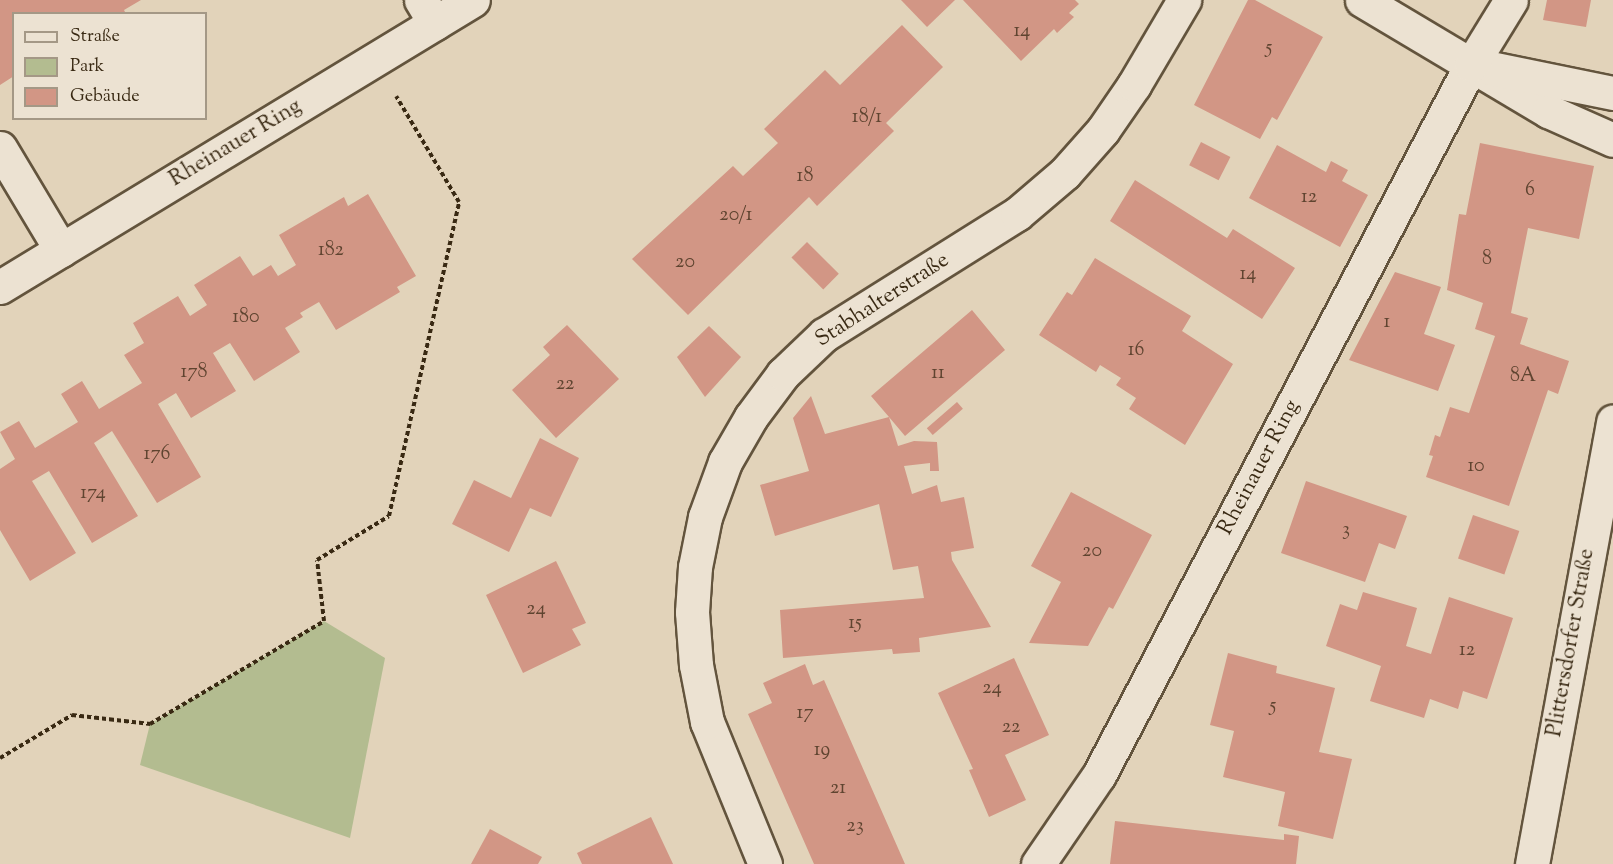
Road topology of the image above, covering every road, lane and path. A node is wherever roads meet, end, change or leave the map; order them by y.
1 (473, 0) edge
2 (1184, 0) edge
3 (1362, 0) edge
4 (1511, 0) edge
5 (428, 12) edge
6 (374, 60) junction
7 (1471, 65) junction
8 (1613, 93) edge
9 (1613, 140) edge
10 (0, 148) edge
11 (61, 250) junction
12 (0, 288) edge
13 (1613, 421) edge
14 (0, 758) edge
15 (765, 864) edge
16 (1038, 864) edge
17 (1532, 864) edge

1 - 5 street, Rheinauer Ring
2 - 15 street, Stabhalterstraße
3 - 7 street
4 - 7 street, Rheinauer Ring
5 - 6 street, Rheinauer Ring
6 - 11 street, Rheinauer Ring
6 - 14 path
7 - 8 street
7 - 9 street
7 - 16 street, Rheinauer Ring
10 - 11 street
11 - 12 street, Rheinauer Ring
13 - 17 street, Plittersdorfer Straße

